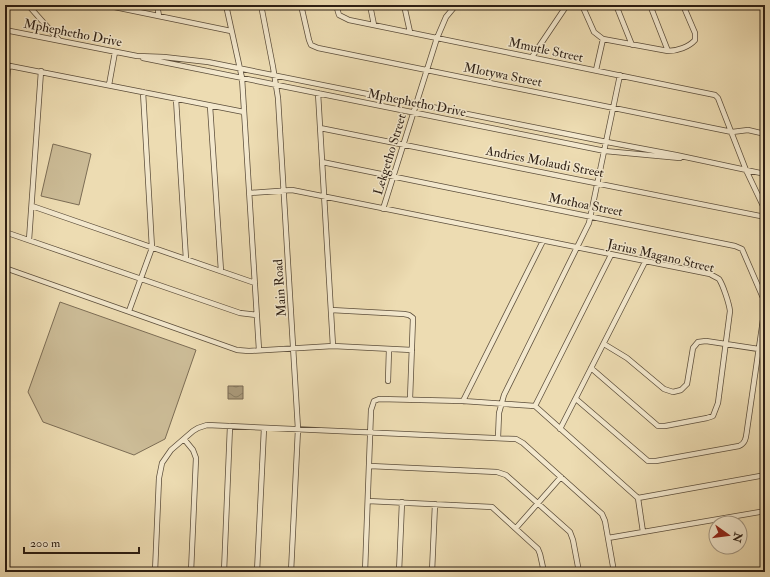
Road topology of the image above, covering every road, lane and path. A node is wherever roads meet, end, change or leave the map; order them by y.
1 (28, 5) edge
2 (105, 5) edge
3 (157, 5) edge
4 (226, 5) edge
5 (261, 5) edge
6 (302, 5) edge
7 (370, 5) edge
8 (405, 5) edge
9 (456, 5) edge
10 (567, 5) edge
11 (582, 5) edge
12 (616, 5) edge
13 (650, 5) edge
14 (683, 5) edge
15 (336, 7) edge
16 (159, 16) junction
17 (374, 25) junction
18 (5, 30) edge
19 (231, 31) junction
20 (410, 32) junction
21 (437, 38) junction
22 (603, 39) junction
23 (60, 40) junction
24 (632, 45) junction
25 (668, 51) junction
26 (115, 52) junction
27 (137, 56) junction
28 (532, 57) junction
29 (6, 65) edge
30 (239, 68) junction
31 (428, 70) junction
32 (596, 70) junction
33 (41, 71) junction
34 (274, 75) junction
35 (620, 76) junction
36 (242, 78) junction
37 (276, 84) junction
38 (109, 85) junction
39 (143, 92) junction
40 (318, 93) junction
41 (176, 99) junction
42 (416, 103) junction
43 (5, 105) edge
44 (210, 106) junction
45 (613, 108) junction
46 (244, 112) junction
47 (413, 112) junction
48 (320, 128) junction
49 (732, 132) junction
50 (765, 134) edge
51 (607, 142) junction
52 (404, 144) junction
53 (605, 151) junction
54 (693, 159) junction
55 (322, 162) junction
56 (746, 170) junction
57 (765, 174) edge
58 (393, 176) junction
59 (598, 183) junction
60 (283, 191) junction
61 (250, 193) junction
62 (324, 197) junction
63 (32, 206) junction
64 (383, 209) junction
65 (765, 210) edge
66 (592, 216) junction
67 (765, 217) edge
68 (5, 232) edge
69 (29, 240) junction
70 (543, 241) junction
71 (578, 247) junction
72 (152, 248) junction
73 (611, 255) junction
74 (186, 259) junction
75 (645, 262) junction
76 (5, 268) edge
77 (221, 271) junction
78 (141, 279) junction
79 (255, 283) junction
80 (331, 310) junction
81 (129, 311) junction
82 (257, 315) junction
83 (604, 344) junction
84 (726, 344) junction
85 (333, 346) junction
86 (294, 347) junction
87 (389, 349) junction
88 (759, 349) junction
89 (259, 350) junction
90 (412, 350) junction
91 (765, 350) edge
92 (591, 368) junction
93 (388, 381) dead end
94 (410, 399) junction
95 (576, 400) junction
96 (463, 401) junction
97 (500, 403) junction
98 (535, 406) junction
99 (230, 426) junction
100 (264, 428) junction
101 (298, 429) junction
102 (560, 429) junction
103 (371, 432) junction
104 (498, 438) junction
105 (184, 439) junction
106 (370, 466) junction
107 (765, 475) edge
108 (561, 477) junction
109 (638, 498) junction
110 (368, 501) junction
111 (402, 502) junction
112 (538, 503) junction
113 (435, 504) junction
114 (765, 511) edge
115 (516, 528) junction
116 (643, 532) junction
117 (608, 538) junction
118 (155, 572) edge
119 (191, 572) edge
120 (224, 572) edge
121 (257, 572) edge
122 (291, 572) edge
123 (365, 572) edge
124 (399, 572) edge
125 (432, 572) edge
126 (544, 572) edge
127 (579, 572) edge
128 (614, 572) edge

1 - 23 street
2 - 16 street
3 - 16 street
4 - 19 street
5 - 34 street, Main Road
6 - 31 street, Mlotywa Street
7 - 17 street
8 - 20 street
9 - 21 street, Lekgetho Street
10 - 28 street
11 - 22 street
12 - 24 street
13 - 25 street
14 - 25 street
15 - 17 street, Mmutle Street
16 - 19 street
17 - 20 street, Mmutle Street
18 - 23 street, Mphephetho Drive
19 - 30 street
20 - 21 street, Mmutle Street
21 - 28 street, Mmutle Street
21 - 31 street, Lekgetho Street
22 - 24 street
22 - 32 street
23 - 26 street, Mphephetho Drive
24 - 25 street
26 - 27 street, Mphephetho Drive
26 - 38 street
27 - 30 street, Mphephetho Drive
27 - 36 street, Mphephetho Drive
28 - 32 street, Mmutle Street
29 - 33 street
29 - 43 street
30 - 34 street, Mphephetho Drive
30 - 36 street
31 - 42 street, Lekgetho Street
31 - 45 street, Mlotywa Street
32 - 35 street, Mmutle Street
33 - 38 street
33 - 63 street
34 - 37 street, Main Road
34 - 42 street, Mphephetho Drive
35 - 45 street
35 - 49 street, Mmutle Street
36 - 37 street, Mphephetho Drive
36 - 46 street
37 - 40 street, Mphephetho Drive
37 - 60 street, Main Road
38 - 39 street
39 - 41 street
39 - 72 street
40 - 47 street, Mphephetho Drive
40 - 48 street
41 - 44 street
41 - 74 street
42 - 47 street, Lekgetho Street
42 - 51 street, Mphephetho Drive
44 - 46 street
44 - 77 street
45 - 49 street, Mlotywa Street
45 - 51 street
46 - 61 street
47 - 52 street, Lekgetho Street
47 - 53 street, Mphephetho Drive
48 - 52 street, Andries Molaudi Street
48 - 55 street
49 - 50 street, Mlotywa Street
49 - 56 street
51 - 53 street
51 - 54 street, Mphephetho Drive
52 - 58 street, Lekgetho Street
52 - 59 street, Andries Molaudi Street
53 - 54 street, Mphephetho Drive
53 - 59 street
54 - 56 street, Mphephetho Drive
55 - 58 street, Mothoa Street
55 - 62 street
56 - 57 street, Mphephetho Drive
56 - 65 street
58 - 64 street, Lekgetho Street
58 - 66 street, Mothoa Street
59 - 66 street
59 - 67 street, Andries Molaudi Street
60 - 61 street, Jarius Magano Street
60 - 62 street, Jarius Magano Street
60 - 86 street, Main Road
61 - 79 street
62 - 64 street, Jarius Magano Street
62 - 80 street
63 - 69 street
63 - 72 street
64 - 70 street, Jarius Magano Street
66 - 71 street
66 - 88 street, Mothoa Street
68 - 69 street
69 - 78 street
70 - 71 street, Jarius Magano Street
70 - 96 street
71 - 73 street, Jarius Magano Street
71 - 97 street
72 - 74 street
72 - 78 street
73 - 75 street, Jarius Magano Street
73 - 98 street
74 - 77 street
75 - 83 street
75 - 84 street, Jarius Magano Street
76 - 81 street
77 - 79 street
78 - 81 street
78 - 82 street
79 - 82 street
80 - 85 street
80 - 90 street
81 - 89 street
82 - 89 street
83 - 84 street
83 - 92 street
84 - 88 street
84 - 92 street, Jarius Magano Street
85 - 86 street
85 - 87 street
86 - 89 street
86 - 101 street, Main Road
87 - 90 street
87 - 93 street
88 - 91 street
88 - 95 street
90 - 94 street
92 - 95 street
94 - 96 street
94 - 103 street
95 - 102 street
96 - 97 street
97 - 98 street
97 - 104 street
98 - 102 street
99 - 100 street
99 - 105 street
99 - 120 street
100 - 101 street
100 - 121 street
101 - 103 street
101 - 122 street, Main Road
102 - 109 street
103 - 104 street
103 - 106 street
104 - 108 street
105 - 118 street
105 - 119 street
106 - 110 street
106 - 112 street
107 - 109 street
108 - 112 street
108 - 117 street
109 - 116 street
110 - 111 street
110 - 123 street
111 - 113 street
111 - 124 street
112 - 115 street
112 - 127 street
113 - 115 street
113 - 125 street
114 - 116 street
115 - 126 street
116 - 117 street
117 - 128 street

